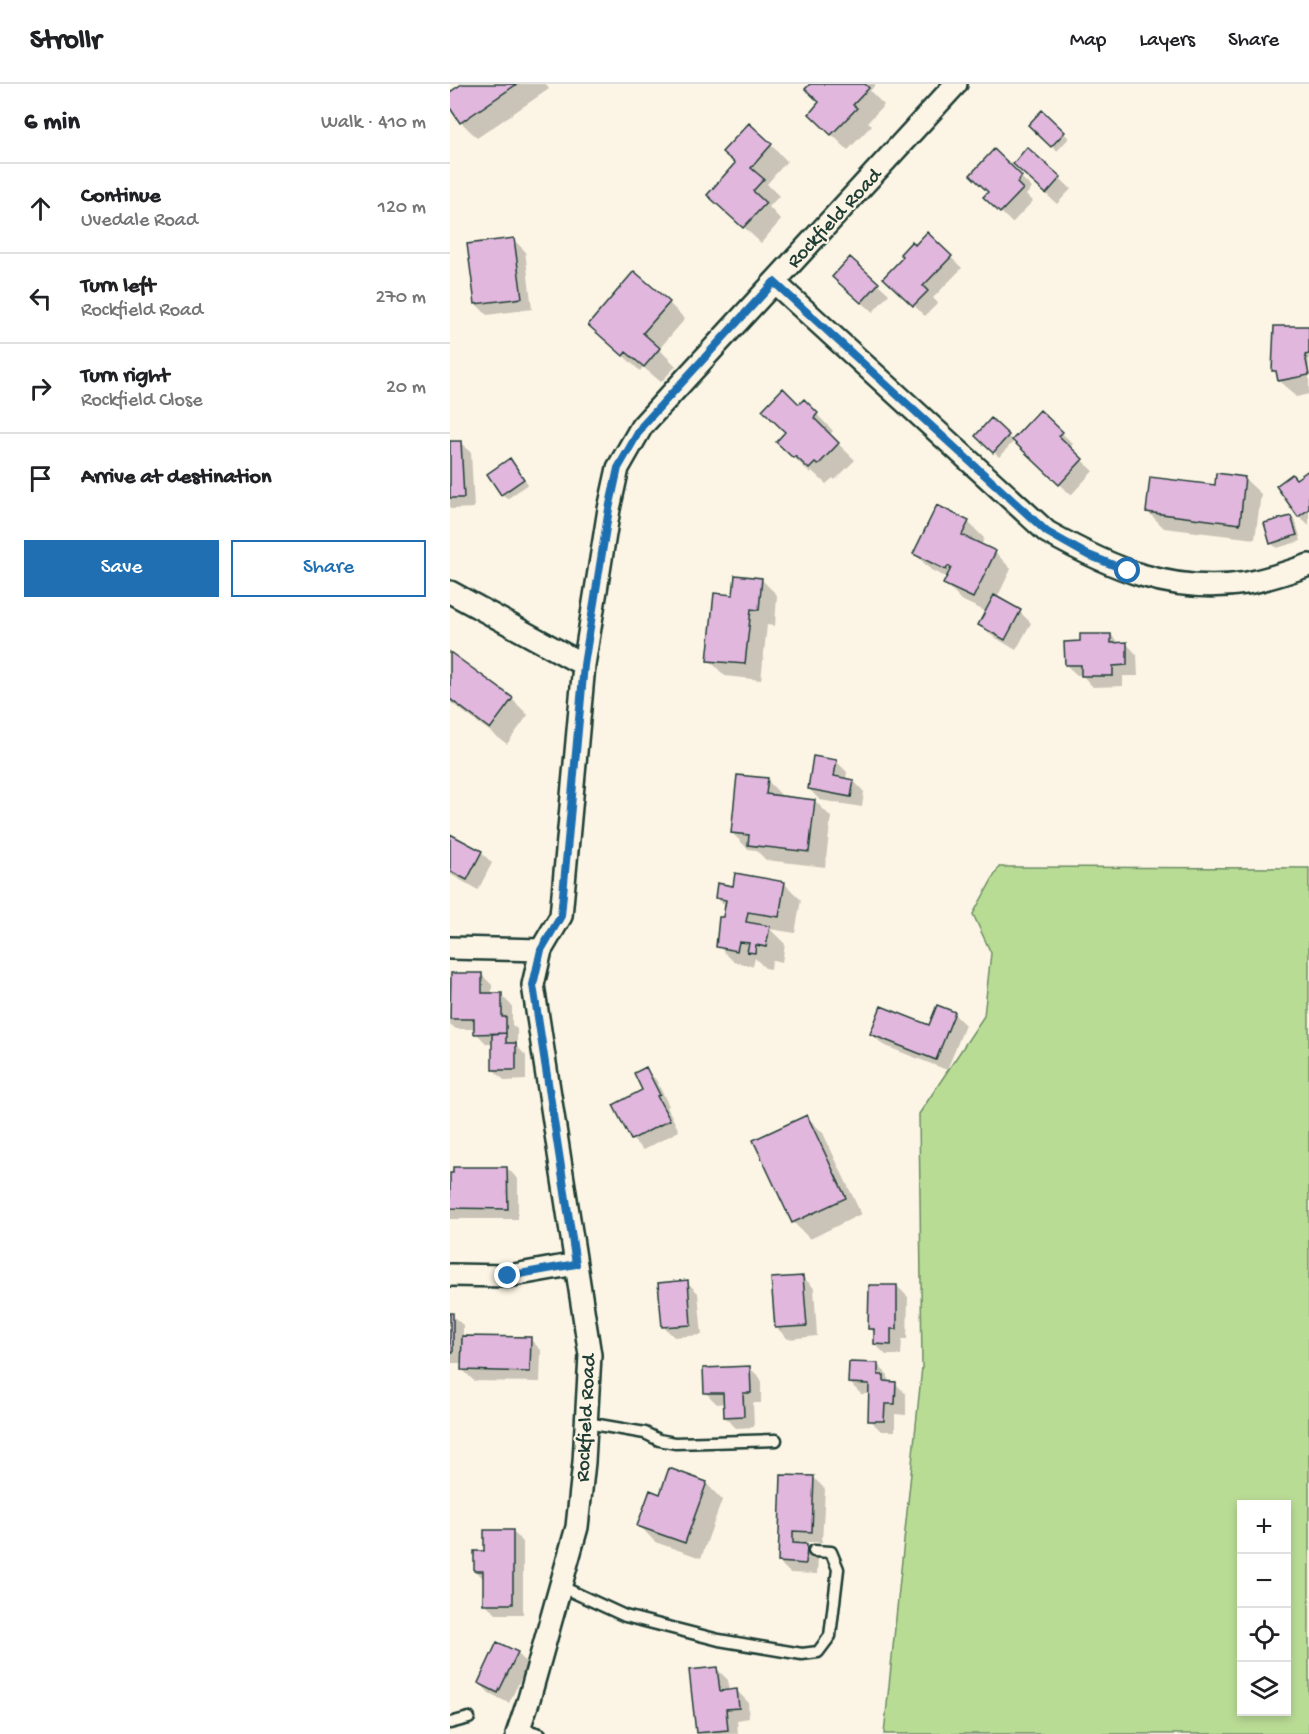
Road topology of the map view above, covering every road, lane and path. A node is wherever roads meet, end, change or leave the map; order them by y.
1 (956, 84) edge
2 (774, 282) junction
3 (1309, 565) edge
4 (450, 592) edge
5 (584, 665) junction
6 (450, 948) edge
7 (541, 950) junction
8 (576, 1264) junction
9 (450, 1275) edge
10 (587, 1423) junction
11 (776, 1440) dead end
12 (814, 1551) dead end
13 (560, 1586) junction
14 (469, 1718) dead end
15 (450, 1723) edge
16 (518, 1731) edge
17 (540, 1734) edge

1 - 2 street, Rockfield Road
2 - 3 street
2 - 5 street, Rockfield Road
4 - 5 street
5 - 7 street, Rockfield Road
6 - 7 street
7 - 8 street, Rockfield Road
8 - 9 street
8 - 10 street, Rockfield Road
10 - 11 lane
10 - 13 street, Rockfield Road
12 - 13 lane
13 - 16 street, Rockfield Road
14 - 15 lane
16 - 17 lane

